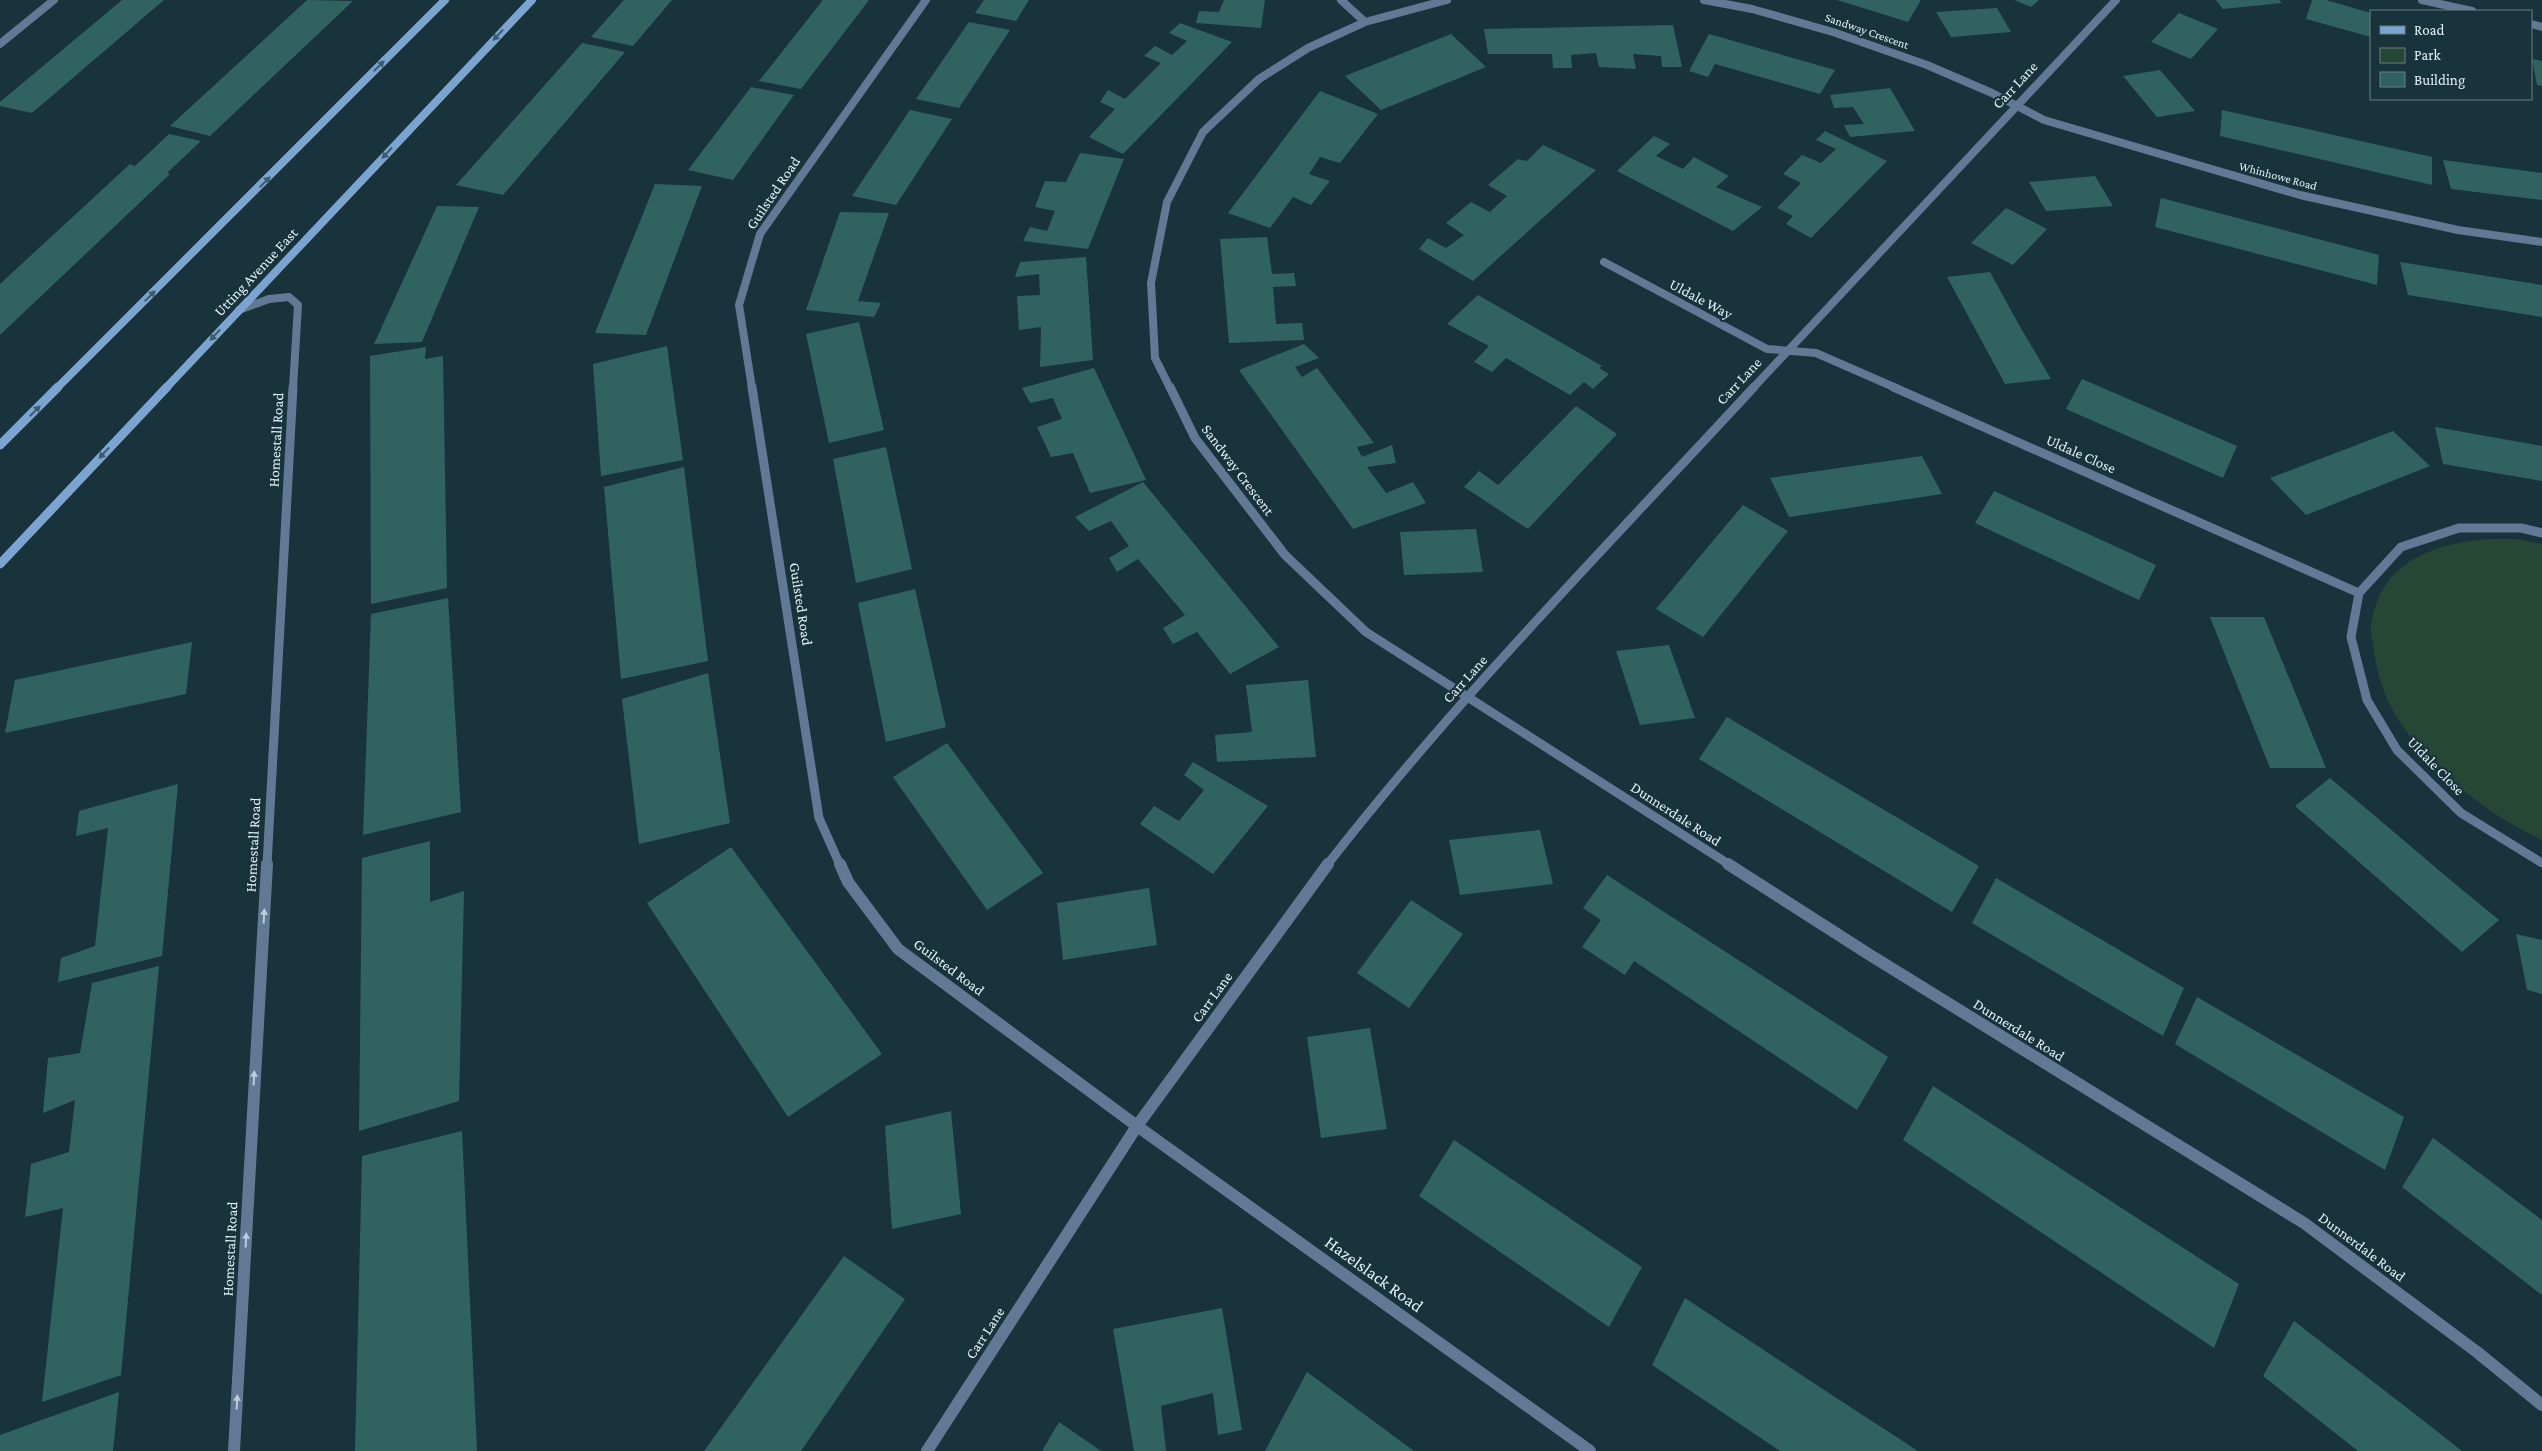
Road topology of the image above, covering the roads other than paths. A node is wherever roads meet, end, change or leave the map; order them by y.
1 (54, 0) edge
2 (445, 0) edge
3 (532, 0) edge
4 (926, 0) edge
5 (1341, 0) edge
6 (1447, 0) edge
7 (1704, 0) edge
8 (2116, 0) edge
9 (2422, 0) edge
10 (2467, 10) edge
11 (1365, 22) junction
12 (0, 44) edge
13 (2016, 106) junction
14 (2542, 242) edge
15 (1604, 262) dead end
16 (239, 310) junction
17 (1789, 350) junction
18 (0, 445) edge
19 (2542, 533) edge
20 (0, 564) edge
21 (2359, 593) junction
22 (1467, 698) junction
23 (2542, 863) edge
24 (1137, 1126) junction
25 (2542, 1405) edge
26 (234, 1451) edge
27 (927, 1451) edge
28 (1590, 1451) edge

1 - 12 street
18 -> 2 street
3 -> 16 street, Utting Avenue East
4 - 24 street, Guilsted Road
5 - 11 street
6 - 11 street, Sandway Crescent
7 - 13 street, Sandway Crescent
8 - 13 street, Carr Lane
9 - 10 street
11 - 22 street, Sandway Crescent
13 - 14 street, Whinhowe Road
13 - 17 street, Carr Lane
15 - 17 street, Uldale Way
16 -> 20 street, Utting Avenue East
26 -> 16 street, Homestall Road
17 - 21 street, Uldale Close
17 - 22 street, Carr Lane
19 - 21 street
21 - 23 street, Uldale Close
22 - 24 street, Carr Lane
22 - 25 street, Dunnerdale Road
24 - 27 street, Carr Lane
24 - 28 street, Hazelslack Road

